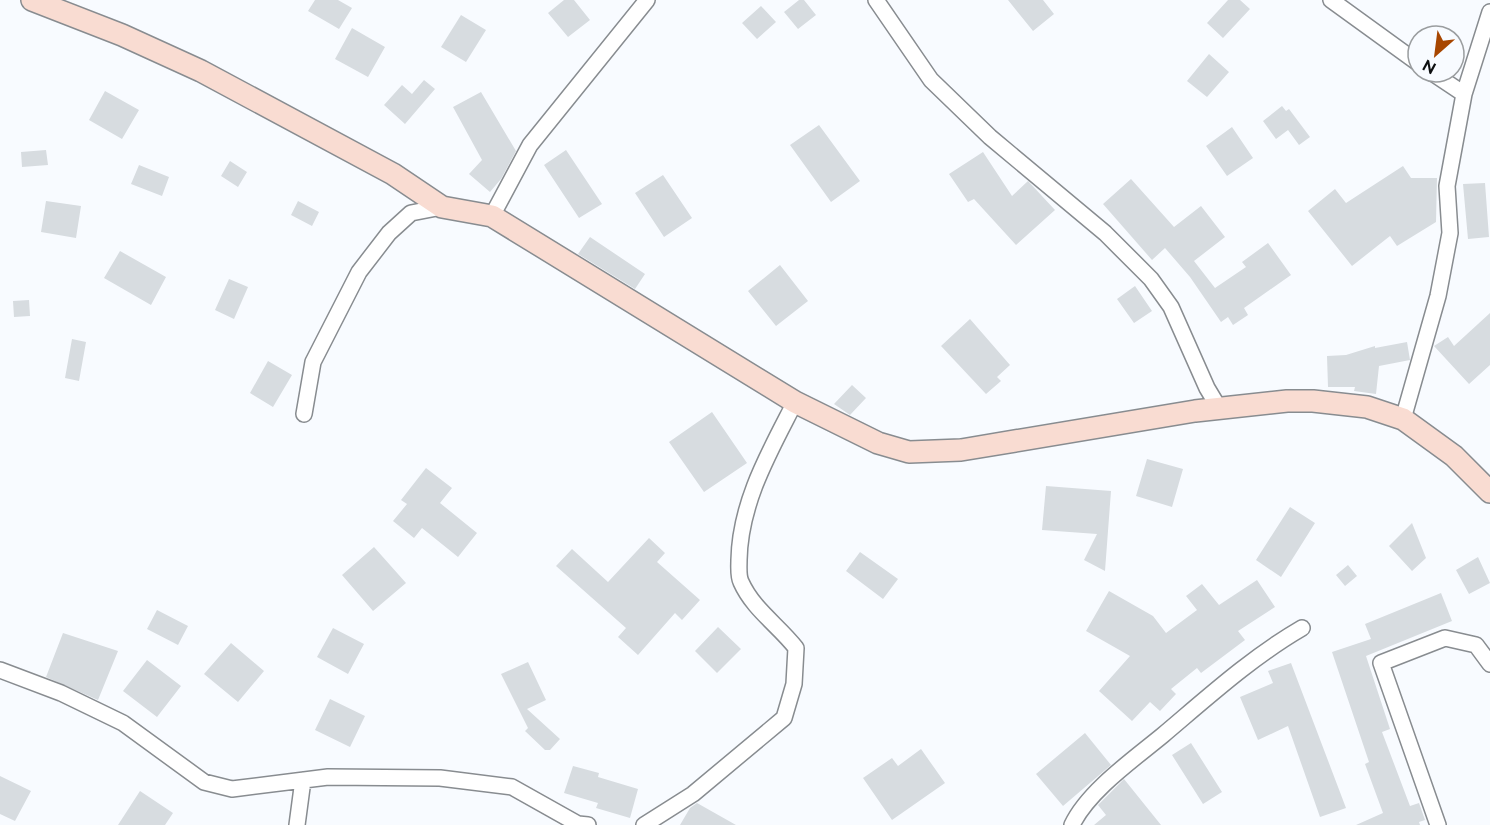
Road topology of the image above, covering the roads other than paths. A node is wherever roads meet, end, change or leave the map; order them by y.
1 (32, 0) edge
2 (647, 0) edge
3 (876, 0) edge
4 (1331, 0) edge
5 (1490, 12) edge
6 (1406, 54) edge
7 (1449, 84) edge
8 (1464, 94) junction
9 (442, 207) junction
10 (492, 216) junction
11 (795, 402) junction
12 (1219, 408) junction
13 (304, 414) dead end
14 (1403, 419) junction
15 (1490, 492) edge
16 (1302, 627) dead end
17 (1490, 664) edge
18 (0, 670) edge
19 (303, 780) junction
20 (297, 825) edge
21 (588, 825) edge
22 (644, 825) edge
23 (1072, 825) edge
24 (1438, 825) edge

1 - 9 main road
2 - 10 street
3 - 12 street
4 - 6 street
5 - 8 street
7 - 8 street
8 - 14 street
9 - 10 main road
9 - 13 street
10 - 11 main road
11 - 12 main road
11 - 22 street
12 - 14 main road
14 - 15 main road
16 - 23 street
17 - 24 street
18 - 19 street
19 - 20 street
19 - 21 street

